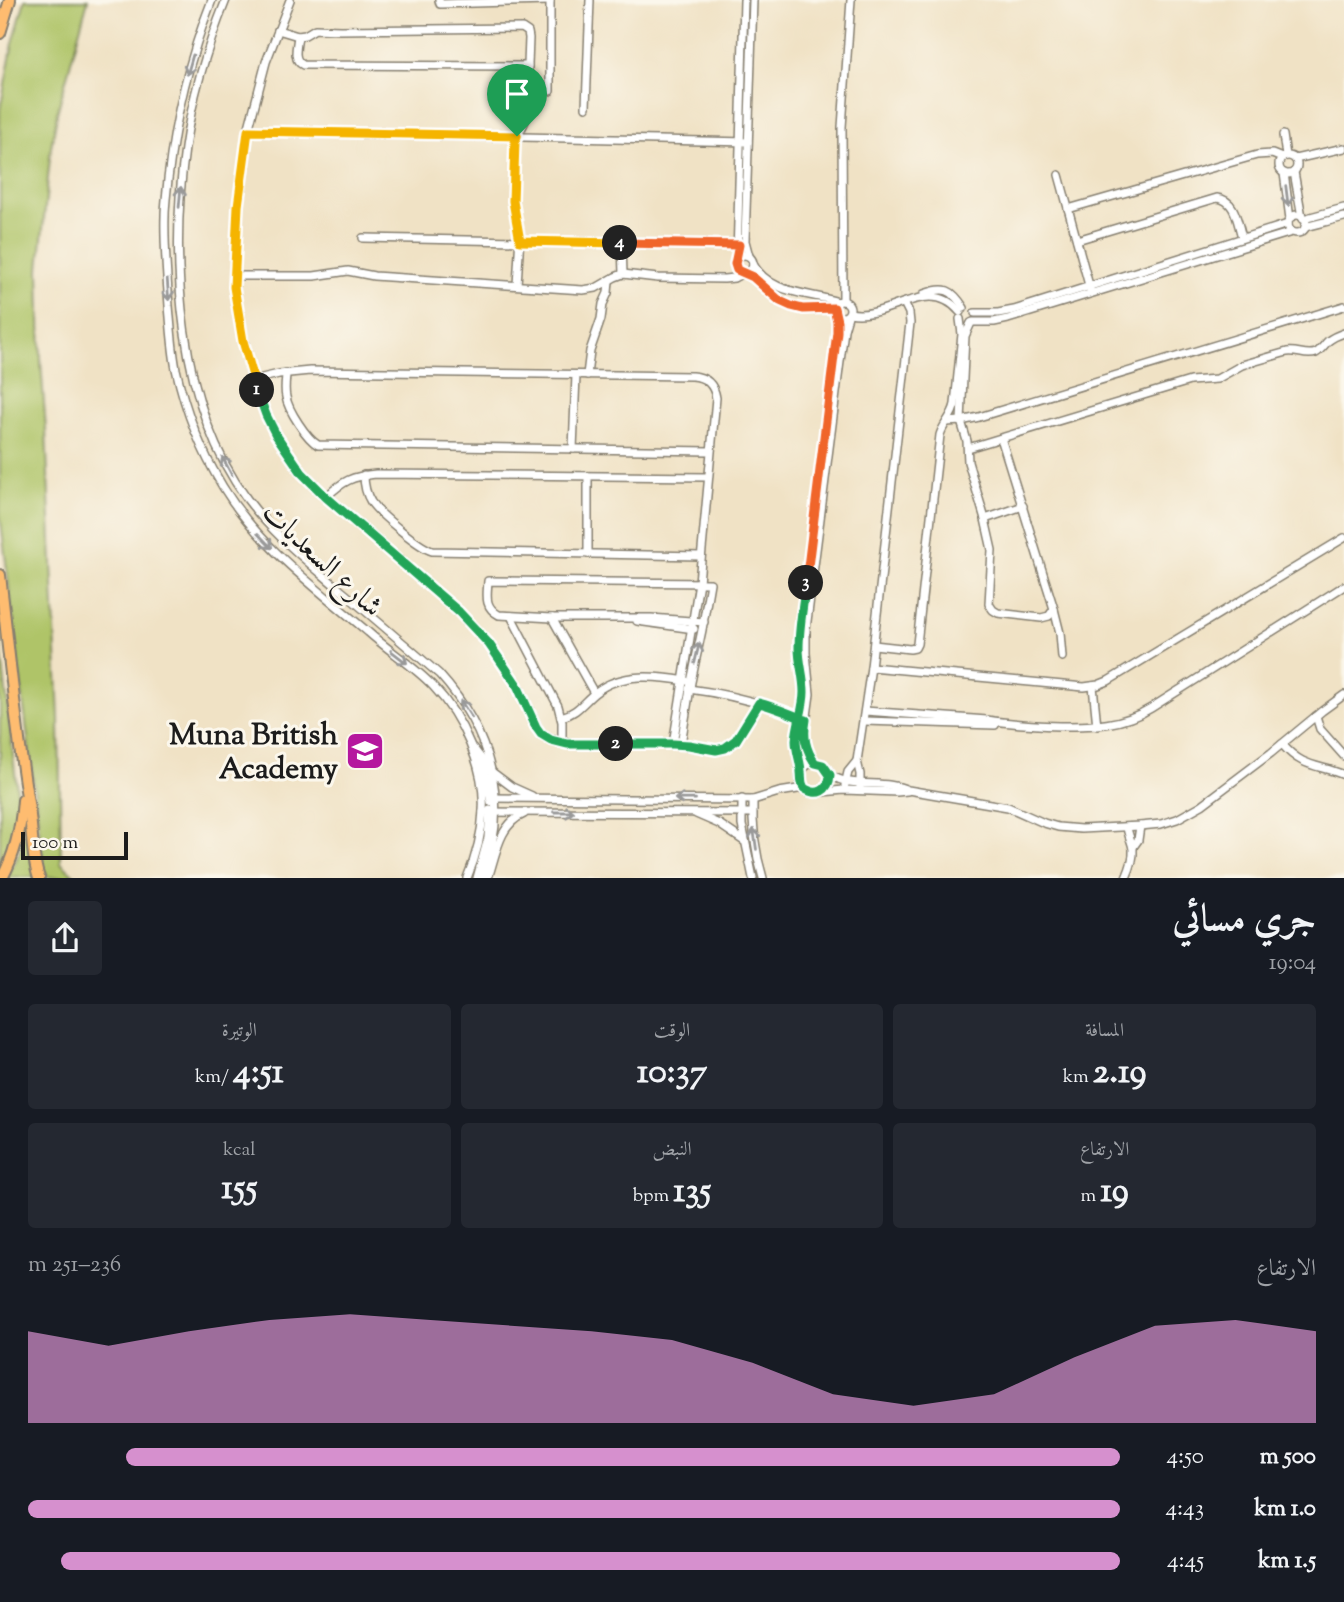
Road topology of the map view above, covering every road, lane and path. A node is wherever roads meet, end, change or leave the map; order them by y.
1 (10, 0) edge
2 (212, 0) edge
3 (226, 0) edge
4 (290, 0) edge
5 (439, 0) edge
6 (590, 0) edge
7 (744, 0) edge
8 (753, 0) edge
9 (851, 0) edge
10 (550, 1) edge
11 (747, 15) junction
12 (278, 30) junction
13 (0, 33) edge
14 (298, 36) junction
15 (528, 66) junction
16 (550, 91) dead end
17 (586, 107) dead end
18 (248, 131) junction
19 (1283, 135) dead end
20 (517, 136) junction
21 (745, 142) junction
22 (1344, 148) edge
23 (1284, 157) junction
24 (1296, 166) junction
25 (1284, 173) junction
26 (1059, 175) dead end
27 (743, 178) junction
28 (1344, 208) edge
29 (1068, 209) junction
30 (1325, 217) junction
31 (1344, 217) edge
32 (1289, 221) junction
33 (1303, 221) junction
34 (1292, 232) junction
35 (1242, 237) junction
36 (363, 238) dead end
37 (1077, 240) junction
38 (520, 241) junction
39 (622, 243) junction
40 (739, 245) junction
41 (749, 256) junction
42 (737, 258) junction
43 (753, 264) junction
44 (744, 273) junction
45 (623, 274) junction
46 (234, 276) junction
47 (609, 281) junction
48 (517, 285) junction
49 (596, 288) junction
50 (1090, 289) junction
51 (904, 303) junction
52 (603, 304) junction
53 (1344, 306) edge
54 (838, 307) junction
55 (961, 313) junction
56 (975, 313) junction
57 (849, 314) junction
58 (972, 323) junction
59 (1344, 333) edge
60 (286, 373) junction
61 (576, 375) junction
62 (587, 375) junction
63 (253, 380) junction
64 (961, 421) junction
65 (947, 422) junction
66 (1001, 438) junction
67 (968, 447) junction
68 (573, 449) junction
69 (710, 451) junction
70 (364, 475) junction
71 (588, 476) junction
72 (822, 476) junction
73 (708, 477) junction
74 (326, 497) junction
75 (1023, 506) junction
76 (985, 519) junction
77 (1344, 538) edge
78 (587, 554) junction
79 (701, 556) junction
80 (0, 575) edge
81 (699, 582) junction
82 (1344, 586) edge
83 (1055, 609) junction
84 (511, 616) junction
85 (552, 618) junction
86 (693, 625) junction
87 (703, 626) junction
88 (874, 645) junction
89 (1062, 657) dead end
90 (871, 667) junction
91 (687, 684) junction
92 (1093, 686) junction
93 (594, 693) junction
94 (1344, 695) edge
95 (759, 703) junction
96 (865, 711) junction
97 (1316, 716) junction
98 (561, 717) junction
99 (803, 719) junction
100 (921, 720) junction
101 (864, 721) junction
102 (1097, 726) junction
103 (562, 743) junction
104 (677, 744) junction
105 (1282, 744) junction
106 (1344, 756) edge
107 (857, 761) junction
108 (815, 763) junction
109 (492, 772) junction
110 (802, 772) junction
111 (1342, 772) edge
112 (830, 775) junction
113 (24, 782) junction
114 (845, 785) junction
115 (860, 786) junction
116 (804, 788) junction
117 (820, 792) junction
118 (535, 797) junction
119 (489, 798) junction
120 (742, 799) junction
121 (753, 800) junction
122 (490, 812) junction
123 (532, 812) junction
124 (692, 812) junction
125 (741, 813) junction
126 (752, 813) junction
127 (1140, 826) junction
128 (1127, 827) junction
129 (744, 841) junction
130 (1133, 847) junction
131 (2, 877) edge
132 (38, 877) edge
133 (467, 877) edge
134 (477, 877) edge
135 (482, 877) edge
136 (488, 877) edge
137 (753, 877) edge
138 (763, 877) edge
139 (1126, 877) edge

1 - 13 highway
2 -> 119 street, شارع السعديات
109 -> 3 street, شارع السعديات
4 - 12 street
5 - 10 street
6 - 17 street
7 - 11 street
8 - 11 street
9 - 54 street
10 - 16 street
11 - 21 street
12 - 14 street
12 - 18 street
14 - 15 street
14 - 15 street
15 - 20 street
18 - 20 street
18 - 46 street
19 - 23 street
20 - 21 street
20 - 38 street
21 - 27 street
22 - 24 street
23 - 24 street
23 - 25 street
23 - 29 street
24 - 25 street
24 - 33 street
25 -> 32 street
26 - 29 street
27 - 40 street
27 - 41 street
28 - 30 street
29 - 37 street
30 - 31 street
30 - 33 street
32 - 33 street
32 - 34 street
32 - 35 street
33 - 34 street
34 - 50 street
35 - 37 street
35 - 50 street
36 - 38 street
37 - 50 street
38 - 39 street
38 - 48 street
39 - 40 street
39 - 45 street
40 - 42 street
41 - 42 street
41 - 43 street
42 - 44 street
43 - 44 street
43 - 54 street
44 - 45 street
44 - 54 street
45 - 47 street
46 - 48 street
46 - 63 street
47 - 49 street
47 - 52 street
48 - 49 street
49 - 52 street
50 - 56 street
50 - 58 street
51 - 55 street
51 - 57 street
51 - 88 street
52 - 62 street
53 - 64 street
54 - 57 street
54 - 57 street
54 - 72 street
55 - 56 street
55 - 58 street
55 - 65 street
56 - 58 street
57 - 72 street
58 - 64 street
59 - 66 street
60 - 61 street
60 - 63 street
60 - 68 street
61 - 62 street
61 - 68 street
62 - 69 street
63 - 74 street
64 - 65 street
64 - 67 street
65 - 88 street
66 - 67 street
66 - 75 street
67 - 76 street
68 - 69 street
69 - 73 street
70 - 71 street
70 - 74 street
70 - 78 street
71 - 73 street
71 - 78 street
72 - 99 street
73 - 79 street
74 - 103 street
75 - 76 street
75 - 83 street
76 - 83 street
77 - 92 street
78 - 79 street
79 - 81 street
80 - 113 highway
81 - 84 street
81 - 86 street
81 - 87 street
82 - 102 street
83 - 89 street
84 - 85 street
84 - 98 street
85 - 86 street
85 - 93 street
86 - 87 street
86 - 91 street
91 -> 87 street
88 - 90 street
90 - 92 street
90 - 96 street
91 - 93 street
91 - 95 street
91 - 104 street
92 - 102 street
93 - 98 street
94 - 97 street
95 - 99 street
95 - 104 street
96 - 100 street
96 - 101 street
97 - 105 street
97 - 106 street
98 - 103 street
99 - 108 street
99 - 110 street
100 - 101 street
100 - 102 street
101 - 107 street
103 - 104 street
105 - 111 street
105 - 127 street
107 - 114 street
107 - 115 street
108 - 110 street
108 - 112 street
109 - 118 street
109 - 119 street, شارع السعديات
110 - 116 street
112 - 114 street
112 - 117 street
113 - 131 highway
113 - 132 highway
114 - 115 street
114 - 117 street
115 - 128 street
116 - 117 street
116 - 121 street
118 - 119 street
120 -> 118 street
119 - 122 street, شارع السعديات
119 - 122 street, شارع السعديات
120 - 121 street
120 - 125 street
121 - 126 street
122 - 123 street
122 - 133 street, شارع السعديات
122 - 134 street
122 - 135 street, شارع السعديات
123 -> 124 street
123 - 136 street
124 - 125 street
124 - 129 street
125 - 126 street
125 - 129 street
138 -> 126 street
127 - 128 street
127 - 130 street
128 - 130 street
129 - 137 street
130 - 139 street

